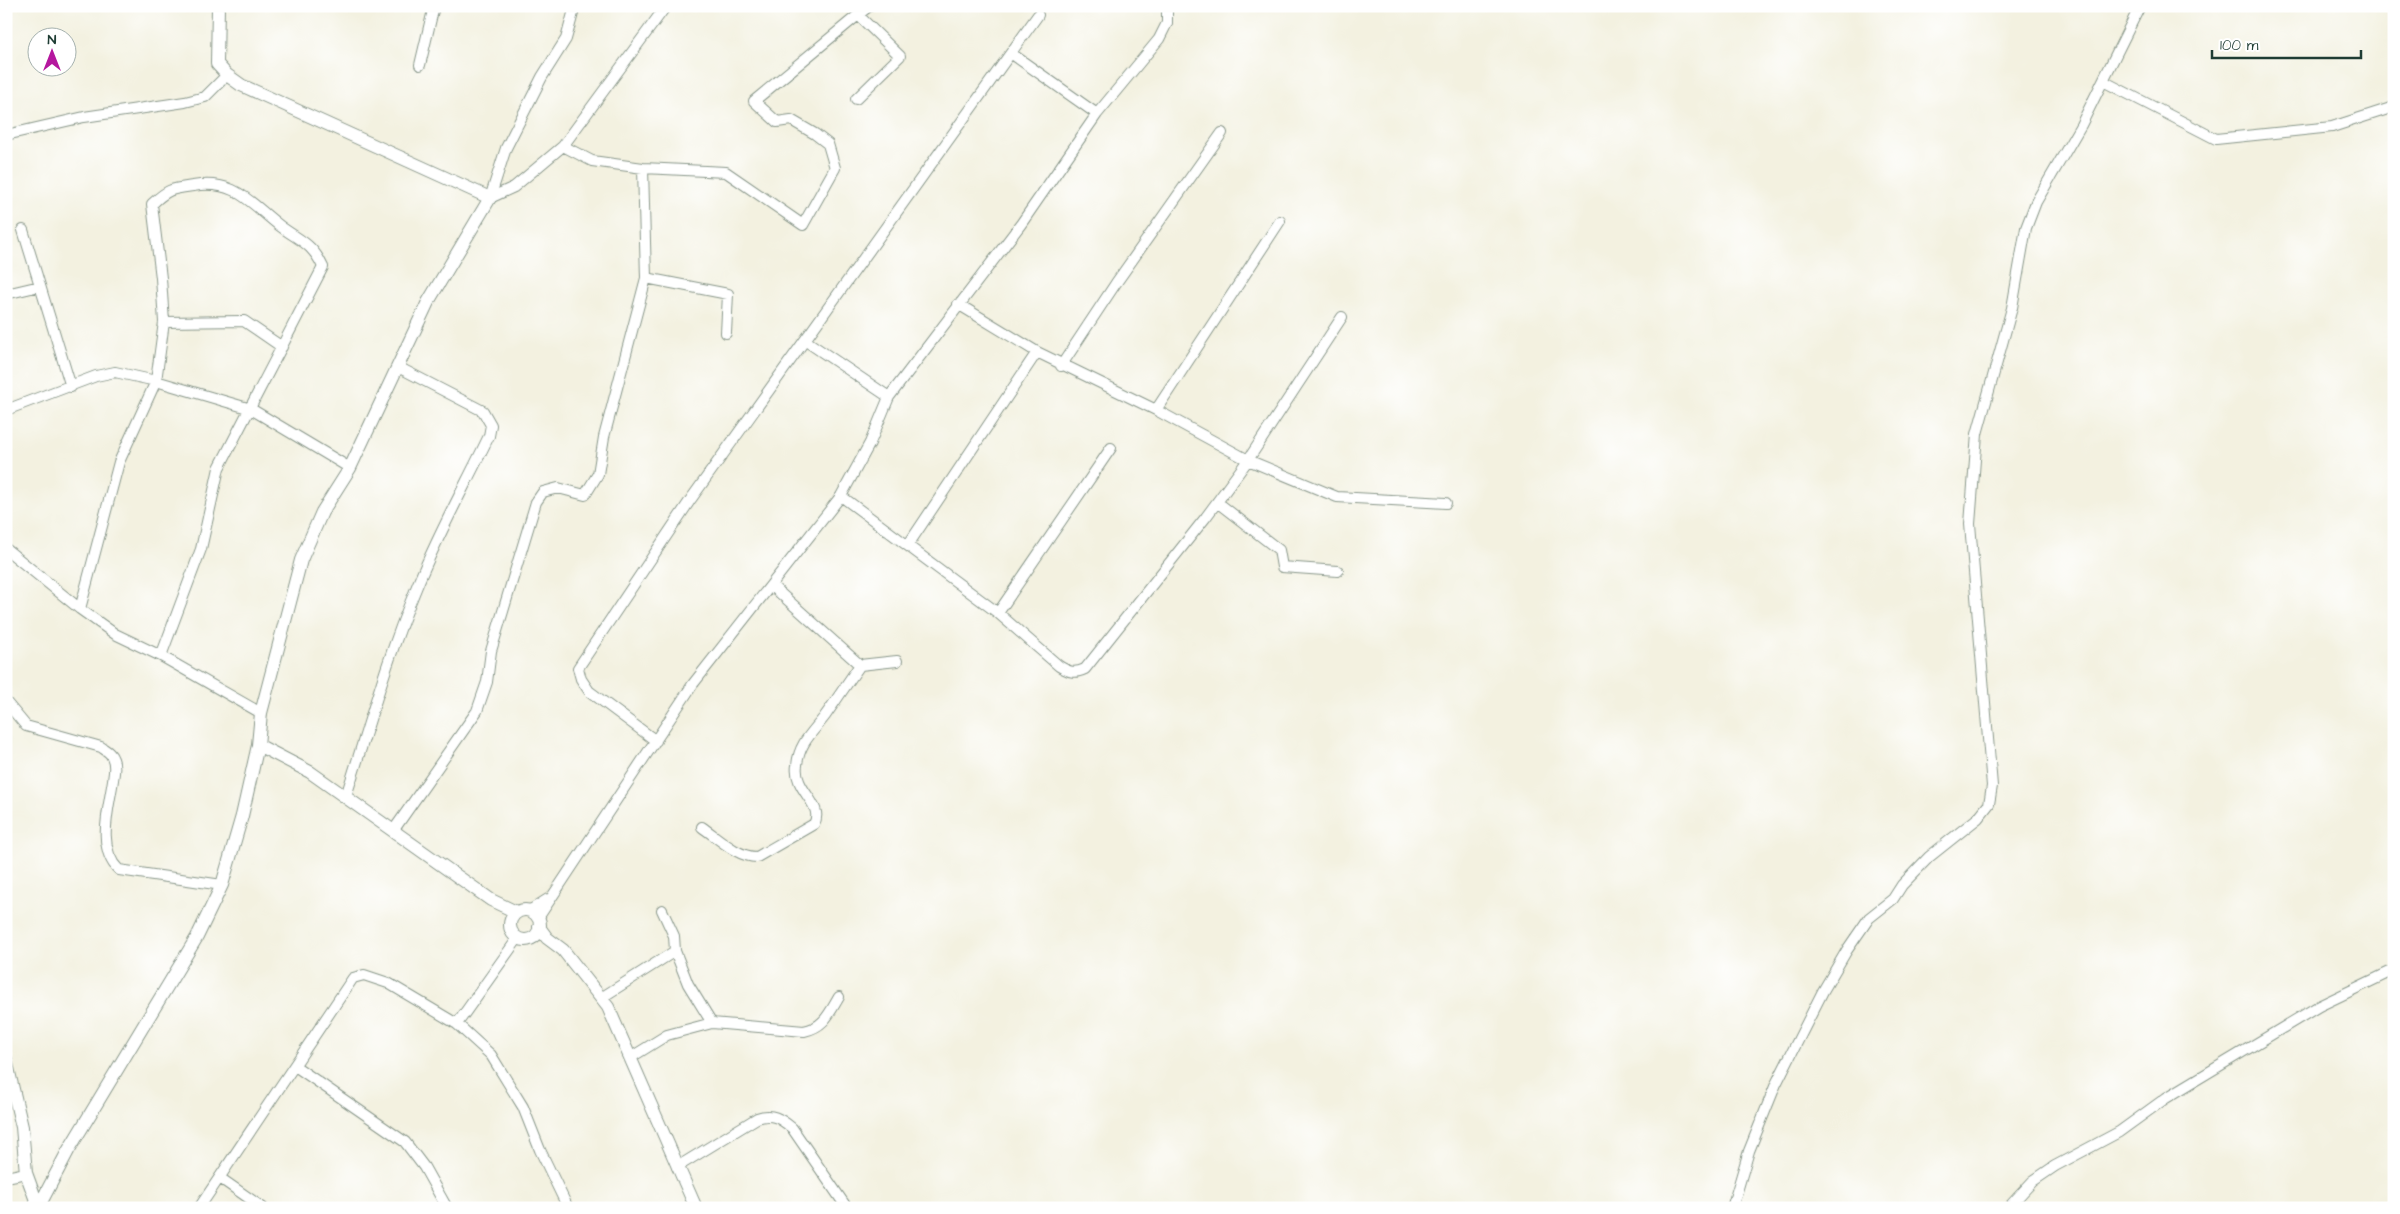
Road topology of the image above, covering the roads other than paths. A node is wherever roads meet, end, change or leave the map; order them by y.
1 (218, 6) edge
2 (434, 6) edge
3 (575, 6) edge
4 (666, 6) edge
5 (869, 6) edge
6 (1166, 6) edge
7 (2140, 6) edge
8 (858, 15) junction
9 (1038, 15) dead end
10 (1012, 54) junction
11 (420, 65) dead end
12 (227, 75) junction
13 (2104, 81) junction
14 (856, 99) dead end
15 (2394, 107) edge
16 (1097, 114) junction
17 (1222, 134) dead end
18 (6, 135) edge
19 (563, 146) junction
20 (643, 168) junction
21 (490, 198) junction
22 (1280, 221) dead end
23 (23, 230) dead end
24 (646, 278) junction
25 (40, 286) junction
26 (6, 294) edge
27 (958, 304) junction
28 (1342, 318) dead end
29 (164, 322) junction
30 (726, 333) dead end
31 (806, 341) junction
32 (282, 347) junction
33 (1037, 352) junction
34 (1062, 366) junction
35 (398, 367) junction
36 (156, 380) junction
37 (71, 387) junction
38 (889, 397) junction
39 (251, 409) junction
40 (6, 410) edge
41 (1156, 410) junction
42 (1111, 448) dead end
43 (1248, 460) junction
44 (350, 468) junction
45 (841, 496) junction
46 (1217, 502) junction
47 (1446, 503) dead end
48 (908, 545) junction
49 (6, 549) edge
50 (1338, 572) dead end
51 (771, 585) junction
52 (80, 609) junction
53 (998, 613) junction
54 (161, 656) junction
55 (897, 661) dead end
56 (860, 665) junction
57 (6, 702) edge
58 (261, 713) junction
59 (656, 741) junction
60 (258, 745) junction
61 (346, 796) junction
62 (702, 827) dead end
63 (393, 831) junction
64 (222, 885) junction
65 (490, 900) junction
66 (662, 910) dead end
67 (531, 921) junction
68 (510, 926) junction
69 (518, 938) junction
70 (675, 951) junction
71 (2394, 970) edge
72 (839, 997) dead end
73 (601, 998) junction
74 (712, 1023) junction
75 (457, 1024) junction
76 (630, 1058) junction
77 (6, 1060) edge
78 (295, 1066) junction
79 (677, 1167) junction
80 (26, 1173) junction
81 (6, 1177) edge
82 (220, 1178) junction
83 (38, 1207) edge
84 (199, 1208) edge
85 (263, 1208) edge
86 (447, 1208) edge
87 (568, 1208) edge
88 (696, 1208) edge
89 (847, 1208) edge
90 (1732, 1208) edge
91 (2008, 1208) edge

1 - 12 street
2 - 11 street
3 - 21 street
4 - 19 street
5 - 8 street
6 - 16 street
7 - 13 street
8 - 14 street
8 - 20 street
9 - 10 street
10 - 16 street
10 - 31 street
12 - 18 street
12 - 21 street
13 - 15 street
13 - 90 street
16 - 27 street
17 - 34 street
19 - 20 street
19 - 21 street
20 - 24 street
21 - 35 street
22 - 41 street
23 - 25 street
24 - 30 street
24 - 63 street
25 - 26 street
25 - 37 street
27 - 33 street
27 - 38 street
28 - 43 street
29 - 32 street
29 - 32 street
29 - 36 street
31 - 38 street
31 - 59 street
32 - 39 street
33 - 34 street
33 - 48 street
34 - 41 street
35 - 44 street
35 - 61 street
36 - 37 street
36 - 39 street
36 - 52 street
37 - 40 street
38 - 45 street
39 - 44 street
39 - 54 street
41 - 43 street
42 - 53 street
43 - 46 street
43 - 47 street
44 - 58 street
45 - 48 street
45 - 51 street
46 - 50 street
46 - 53 street
48 - 53 street
49 - 52 street
51 - 56 street
51 - 59 street
52 - 54 street
54 - 58 street
55 - 56 street
56 - 62 street
57 - 64 street
58 - 60 street
59 - 67 street
60 - 61 street
60 - 64 street
61 - 63 street
63 - 65 street
64 - 83 street
65 - 67 street
65 - 68 street
66 - 70 street
67 - 68 street
67 - 69 street
67 - 73 street
68 - 69 street
69 - 75 street
70 - 73 street
70 - 74 street
71 - 91 street
72 - 74 street
73 - 76 street
74 - 76 street
75 - 78 street
75 - 87 street
76 - 79 street
77 - 80 street
78 - 82 street
78 - 86 street
79 - 88 street
79 - 89 street
80 - 81 street
80 - 83 street
82 - 84 street
82 - 85 street

